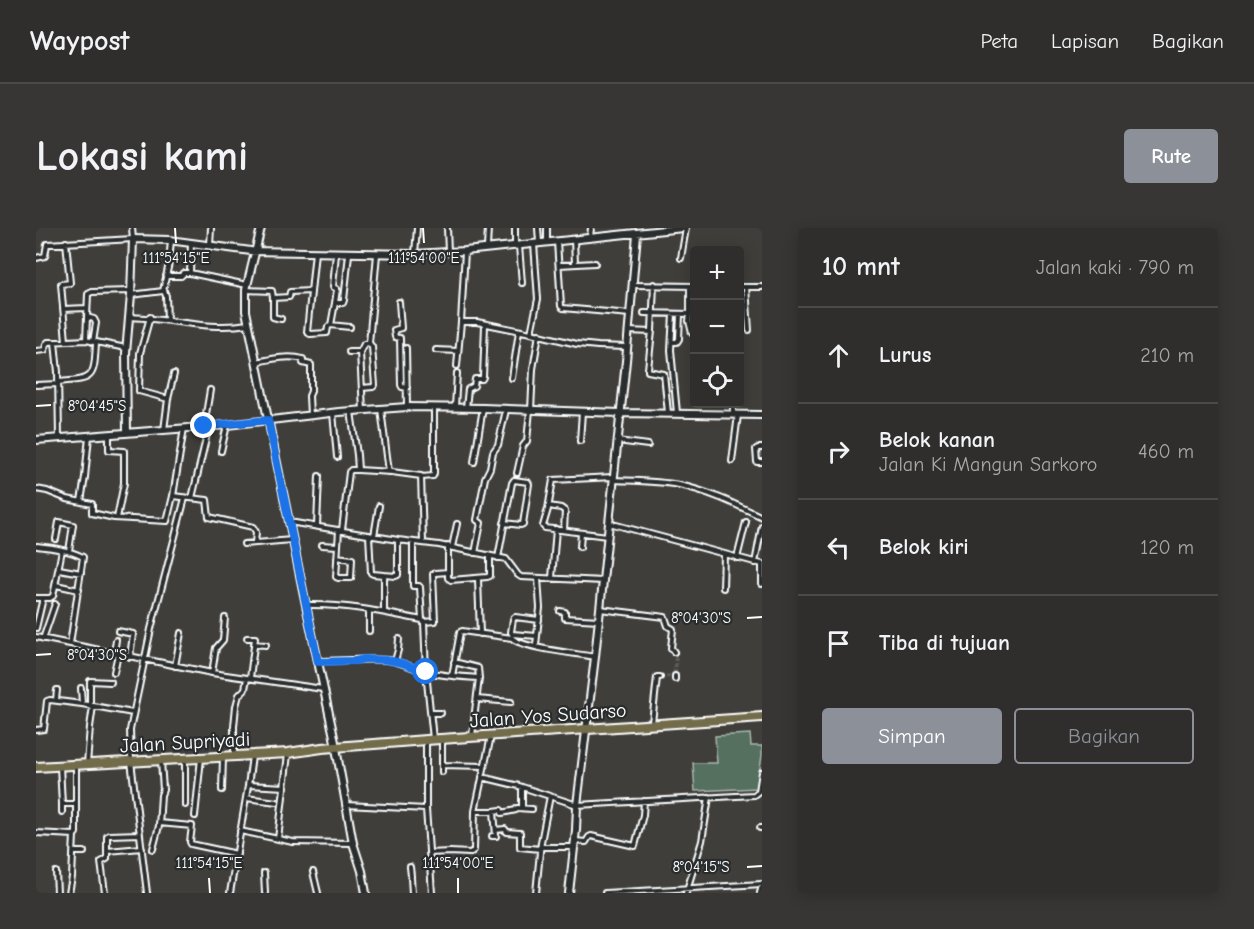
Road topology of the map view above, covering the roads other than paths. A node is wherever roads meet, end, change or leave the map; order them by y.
1 (132, 228) edge
2 (211, 228) edge
3 (261, 228) edge
4 (417, 228) edge
5 (447, 228) edge
6 (488, 228) edge
7 (515, 228) edge
8 (538, 228) edge
9 (547, 228) edge
10 (591, 228) edge
11 (677, 228) edge
12 (685, 228) edge
13 (668, 229) edge
14 (637, 231) edge
15 (590, 237) junction
16 (133, 239) junction
17 (574, 239) junction
18 (171, 240) junction
19 (557, 240) junction
20 (547, 241) junction
21 (66, 243) junction
22 (191, 243) junction
23 (537, 243) junction
24 (210, 245) junction
25 (517, 245) junction
26 (487, 248) junction
27 (256, 251) junction
28 (465, 251) junction
29 (315, 252) junction
30 (448, 252) junction
31 (336, 253) junction
32 (349, 253) junction
33 (377, 254) junction
34 (416, 254) junction
35 (36, 258) edge
36 (681, 258) dead end
37 (595, 263) dead end
38 (559, 264) junction
39 (575, 264) junction
40 (190, 273) junction
41 (166, 276) junction
42 (522, 283) dead end
43 (654, 284) junction
44 (633, 285) junction
45 (690, 286) edge
46 (247, 287) junction
47 (345, 287) junction
48 (746, 287) joint
49 (762, 287) edge
50 (337, 289) junction
51 (164, 290) junction
52 (311, 291) junction
53 (131, 293) junction
54 (273, 298) junction
55 (399, 302) dead end
56 (335, 303) junction
57 (87, 308) junction
58 (63, 309) junction
59 (690, 310) edge
60 (644, 313) dead end
61 (652, 313) junction
62 (630, 314) junction
63 (673, 314) junction
64 (680, 314) junction
65 (87, 317) junction
66 (129, 317) junction
67 (150, 317) junction
68 (281, 319) dead end
69 (167, 320) junction
70 (461, 322) junction
71 (249, 324) junction
72 (331, 325) junction
73 (486, 325) junction
74 (350, 327) dead end
75 (628, 330) junction
76 (749, 330) dead end
77 (519, 331) junction
78 (652, 332) junction
79 (531, 333) junction
80 (539, 334) junction
81 (86, 340) junction
82 (66, 341) junction
83 (55, 342) junction
84 (672, 342) junction
85 (94, 343) junction
86 (369, 343) junction
87 (626, 347) junction
88 (406, 348) dead end
89 (126, 350) junction
90 (436, 350) dead end
91 (36, 351) edge
92 (458, 351) junction
93 (349, 352) dead end
94 (360, 352) junction
95 (140, 353) junction
96 (256, 362) junction
97 (457, 366) dead end
98 (457, 373) dead end
99 (174, 374) dead end
100 (512, 378) dead end
101 (58, 383) junction
102 (36, 385) edge
103 (362, 388) junction
104 (407, 388) junction
105 (210, 390) dead end
106 (168, 399) junction
107 (408, 407) junction
108 (434, 407) junction
109 (455, 407) junction
110 (466, 408) junction
111 (483, 408) junction
112 (734, 408) edge
113 (381, 409) junction
114 (506, 410) junction
115 (530, 410) junction
116 (351, 411) junction
117 (363, 411) junction
118 (582, 412) junction
119 (333, 413) junction
120 (620, 413) junction
121 (668, 414) junction
122 (677, 414) junction
123 (736, 414) junction
124 (762, 414) edge
125 (310, 416) junction
126 (268, 420) junction
127 (227, 425) junction
128 (207, 426) junction
129 (184, 428) junction
130 (164, 430) junction
131 (127, 433) junction
132 (109, 435) junction
133 (89, 436) junction
134 (60, 438) junction
135 (36, 440) edge
136 (580, 441) dead end
137 (617, 441) junction
138 (648, 445) dead end
139 (762, 448) edge
140 (221, 451) dead end
141 (337, 457) dead end
142 (732, 461) dead end
143 (474, 462) dead end
144 (762, 462) edge
145 (358, 471) junction
146 (389, 472) junction
147 (517, 473) dead end
148 (319, 476) dead end
149 (422, 477) junction
150 (613, 478) junction
151 (36, 489) edge
152 (173, 496) junction
153 (184, 498) junction
154 (192, 498) junction
155 (81, 501) junction
156 (379, 506) dead end
157 (549, 506) junction
158 (762, 517) edge
159 (117, 518) junction
160 (290, 522) junction
161 (746, 522) dead end
162 (504, 523) junction
163 (609, 523) junction
164 (457, 524) dead end
165 (317, 526) junction
166 (762, 526) edge
167 (340, 530) junction
168 (556, 530) junction
169 (564, 530) junction
170 (581, 532) junction
171 (371, 535) junction
172 (607, 536) junction
173 (56, 539) dead end
174 (293, 540) junction
175 (398, 540) junction
176 (413, 542) junction
177 (423, 542) junction
178 (255, 543) junction
179 (244, 544) dead end
180 (322, 545) dead end
181 (37, 546) edge
182 (338, 546) junction
183 (450, 547) junction
184 (580, 547) dead end
185 (62, 550) junction
186 (69, 551) junction
187 (475, 553) junction
188 (724, 555) junction
189 (490, 556) junction
190 (337, 557) junction
191 (498, 558) junction
192 (737, 558) junction
193 (755, 563) junction
194 (762, 564) edge
195 (58, 569) junction
196 (448, 572) junction
197 (81, 573) junction
198 (384, 575) junction
199 (538, 578) junction
200 (552, 578) junction
201 (478, 579) junction
202 (603, 581) junction
203 (762, 584) edge
204 (56, 585) junction
205 (723, 588) dead end
206 (79, 590) junction
207 (36, 598) edge
208 (43, 598) junction
209 (55, 604) dead end
210 (306, 605) junction
211 (600, 609) junction
212 (369, 610) junction
213 (560, 611) dead end
214 (384, 612) junction
215 (225, 618) dead end
216 (539, 620) junction
217 (599, 620) junction
218 (423, 621) junction
219 (36, 628) edge
220 (118, 631) dead end
221 (369, 631) dead end
222 (181, 633) dead end
223 (480, 634) junction
224 (537, 636) junction
225 (36, 637) edge
226 (247, 638) dead end
227 (43, 639) junction
228 (399, 639) dead end
229 (116, 640) dead end
230 (254, 644) junction
231 (70, 645) junction
232 (266, 645) dead end
233 (536, 645) dead end
234 (674, 652) tunnel mouth
235 (116, 654) junction
236 (130, 657) junction
237 (595, 657) junction
238 (145, 660) junction
239 (395, 661) junction
240 (318, 662) junction
241 (454, 662) junction
242 (176, 666) junction
243 (114, 672) dead end
244 (426, 672) junction
245 (212, 673) junction
246 (452, 676) junction
247 (660, 676) tunnel mouth
248 (249, 678) junction
249 (479, 678) junction
250 (111, 682) dead end
251 (81, 688) dead end
252 (324, 689) junction
253 (57, 690) dead end
254 (477, 699) junction
255 (56, 700) junction
256 (512, 702) dead end
257 (82, 704) junction
258 (92, 706) junction
259 (133, 713) junction
260 (431, 713) junction
261 (441, 713) dead end
262 (762, 717) edge
263 (652, 724) junction
264 (587, 728) junction
265 (36, 730) edge
266 (492, 735) junction
267 (472, 737) junction
268 (442, 739) junction
269 (430, 740) junction
270 (336, 747) junction
271 (288, 753) junction
272 (252, 755) junction
273 (234, 756) junction
274 (223, 757) junction
275 (201, 758) junction
276 (185, 759) junction
277 (161, 760) junction
278 (130, 761) junction
279 (86, 764) junction
280 (76, 765) junction
281 (442, 765) junction
282 (60, 766) junction
283 (484, 766) junction
284 (36, 767) edge
285 (442, 772) dead end
286 (762, 772) edge
287 (482, 777) junction
288 (248, 785) junction
289 (285, 787) junction
290 (522, 787) junction
291 (222, 790) dead end
292 (550, 796) junction
293 (709, 797) junction
294 (246, 798) junction
295 (644, 801) junction
296 (280, 802) junction
297 (62, 804) junction
298 (76, 804) junction
299 (577, 804) junction
300 (185, 805) dead end
301 (346, 806) junction
302 (522, 808) junction
303 (426, 809) junction
304 (532, 809) dead end
305 (475, 811) junction
306 (494, 811) junction
307 (62, 812) dead end
308 (195, 816) dead end
309 (159, 823) junction
310 (496, 830) junction
311 (240, 831) junction
312 (36, 834) edge
313 (140, 834) junction
314 (74, 835) junction
315 (492, 836) dead end
316 (278, 838) junction
317 (353, 843) junction
318 (574, 844) junction
319 (142, 848) junction
320 (540, 848) junction
321 (153, 849) dead end
322 (107, 851) junction
323 (74, 852) junction
324 (84, 852) dead end
325 (429, 853) junction
326 (237, 854) junction
327 (410, 867) dead end
328 (56, 872) dead end
329 (313, 872) dead end
330 (264, 873) dead end
331 (762, 884) edge
332 (686, 891) edge
333 (57, 893) edge
334 (69, 893) edge
335 (105, 893) edge
336 (147, 893) edge
337 (230, 893) edge
338 (265, 893) edge
339 (318, 893) edge
340 (366, 893) edge
341 (412, 893) edge
342 (432, 893) edge
343 (536, 893) edge
344 (568, 893) edge
345 (605, 893) edge
346 (615, 893) edge

1 - 16 street
2 - 24 street
3 - 27 street
4 - 34 street
5 - 30 street
6 - 26 street
7 - 25 street
8 - 23 street
9 - 20 street
10 - 15 street
11 - 12 street
11 - 13 street
12 - 36 street
13 - 14 street
14 - 15 street
14 - 44 street
15 - 17 street
16 - 18 street
16 - 21 street
16 - 53 street
17 - 19 street
17 - 39 street
18 - 22 street
18 - 41 street
19 - 20 street
19 - 38 street
20 - 23 street
21 - 35 street
21 - 58 street
22 - 24 street
22 - 40 street
23 - 25 street
23 - 79 street
24 - 27 street
25 - 26 street
25 - 42 street
26 - 28 street
27 - 29 street
27 - 46 street
28 - 30 street
28 - 70 street
29 - 31 street
29 - 52 street
30 - 34 street
31 - 32 street
31 - 50 street
32 - 33 street
32 - 47 street
33 - 34 street
33 - 86 street
37 - 39 street
38 - 39 street
38 - 62 street
40 - 41 street
40 - 46 street
41 - 51 street
43 - 44 street
43 - 45 street
43 - 61 street
44 - 62 street
46 - 54 street
46 - 71 street
47 - 50 street
47 - 56 street
48 - 49 street
48 - 76 street
50 - 56 street
51 - 53 street
51 - 69 street
52 - 54 street
52 - 72 street
53 - 57 street
53 - 66 street
54 - 68 street
55 - 104 street
56 - 72 street
57 - 58 street
57 - 65 street
58 - 82 street
59 - 64 street
60 - 61 street
61 - 63 street
61 - 78 street
62 - 75 street
63 - 64 street
63 - 84 street
64 - 84 street
65 - 81 street
65 - 85 street
66 - 67 street
66 - 89 street
67 - 69 street
67 - 95 street
69 - 71 street
70 - 73 street
70 - 92 street
71 - 96 street
72 - 74 street
73 - 77 street
73 - 110 street
75 - 78 street
75 - 87 street
77 - 79 street
77 - 100 street
78 - 121 street
79 - 80 street
80 - 87 street
80 - 115 street
81 - 82 street
81 - 85 street
82 - 83 street
83 - 91 street
83 - 101 street
84 - 122 street
85 - 89 street
85 - 101 street
86 - 94 street
86 - 103 street
87 - 120 street
88 - 104 street
89 - 95 street
89 - 131 street
90 - 92 street
92 - 97 street
93 - 94 street
94 - 103 street
95 - 106 street
96 - 125 street
96 - 126 street
98 - 109 street
99 - 106 street
101 - 102 street
101 - 134 street
103 - 117 street
104 - 107 street
105 - 128 street
106 - 130 street
107 - 108 street
107 - 113 street
108 - 109 street
108 - 149 street
109 - 110 street
110 - 111 street
111 - 114 street
111 - 143 street
112 - 123 street
113 - 117 street
113 - 146 street
114 - 115 street
114 - 187 street
115 - 118 street
115 - 147 street
116 - 117 street
116 - 119 street
116 - 145 street
118 - 120 street
118 - 136 street
119 - 125 street
119 - 141 street
120 - 121 street
120 - 137 street
121 - 122 street
122 - 123 street
123 - 124 street
123 - 142 street
125 - 126 street
126 - 127 street
126 - 160 street
127 - 128 street
127 - 140 street
128 - 129 street
128 - 154 street
129 - 130 street
129 - 152 street
130 - 131 street
131 - 132 street
132 - 133 street
132 - 159 street
133 - 134 street
133 - 155 street
134 - 135 street
137 - 138 street
137 - 150 street
139 - 144 street
145 - 146 street
145 - 167 street
146 - 149 street
148 - 165 street
149 - 177 street
150 - 157 street
150 - 158 street
150 - 163 street
151 - 155 street
152 - 153 street
152 - 159 street
153 - 154 street
153 - 238 street
154 - 178 street
155 - 159 street
156 - 171 street
157 - 168 street
157 - 169 street
160 - 165 street
160 - 174 street
161 - 192 street
162 - 162 street
162 - 191 street
163 - 172 street
163 - 188 street
164 - 183 street
165 - 167 street
166 - 193 street
167 - 171 street
167 - 182 street
168 - 169 street
168 - 200 street
169 - 170 street
170 - 172 street
170 - 184 street
171 - 175 street
171 - 198 street
172 - 202 street
173 - 186 street
174 - 178 street
174 - 210 street
175 - 176 street
175 - 198 street
176 - 177 street
176 - 218 street
177 - 183 street
178 - 179 street
180 - 182 street
181 - 185 street
182 - 190 street
183 - 187 street
183 - 196 street
185 - 186 street
185 - 195 street
186 - 197 street
187 - 189 street
188 - 192 street
188 - 205 street
189 - 191 street
189 - 201 street
190 - 190 street
191 - 199 street
192 - 193 street
193 - 194 street
194 - 203 street
195 - 197 street
195 - 204 street
196 - 201 street
196 - 218 street
197 - 206 street
198 - 214 street
199 - 200 street
199 - 216 street
200 - 202 street
201 - 223 street
202 - 211 street
204 - 206 street
204 - 208 street
206 - 231 street
207 - 208 street
208 - 219 street
209 - 227 street
210 - 212 street
210 - 240 street
211 - 217 street
211 - 234 street
212 - 214 street
212 - 221 street
213 - 217 street
214 - 218 street
215 - 245 street
216 - 224 street
216 - 224 street
217 - 237 street
218 - 244 street
220 - 236 street
222 - 242 street
223 - 237 street
223 - 241 street
224 - 233 street
225 - 227 street
226 - 230 street
227 - 231 street
228 - 239 street
229 - 235 street
230 - 232 street
230 - 248 street
231 - 235 street
235 - 236 street
235 - 243 street
236 - 238 street
237 - 264 street
238 - 242 street
238 - 259 street
239 - 240 street
239 - 244 street
240 - 252 street
241 - 246 street
241 - 249 street
242 - 245 street
244 - 246 street
244 - 260 street
245 - 248 street
246 - 249 street
247 - 263 street
248 - 252 street
248 - 273 street
249 - 254 street
250 - 258 street
251 - 257 street
252 - 270 street
253 - 255 street
254 - 256 street
254 - 267 street
255 - 257 street
255 - 265 street
257 - 258 street
258 - 259 street
258 - 279 street
259 - 278 street
260 - 261 street
260 - 269 street
262 - 263 highway, Jalan Yos Sudarso
263 - 264 highway, Jalan Yos Sudarso
264 - 266 highway, Jalan Yos Sudarso
264 - 299 street
266 - 267 highway, Jalan Yos Sudarso
266 - 283 street
267 - 268 highway, Jalan Yos Sudarso
268 - 269 highway, Jalan Yos Sudarso
268 - 281 street
269 - 270 highway, Jalan Yos Sudarso
269 - 303 street
270 - 271 highway, Jalan Supriyadi
270 - 301 street
271 - 272 highway, Jalan Supriyadi
271 - 289 street
272 - 273 highway, Jalan Supriyadi
272 - 288 street
273 - 274 highway, Jalan Supriyadi
274 - 275 highway, Jalan Supriyadi
274 - 291 street
275 - 276 highway, Jalan Supriyadi
275 - 308 street
276 - 277 highway, Jalan Supriyadi
276 - 300 street
277 - 278 highway, Jalan Supriyadi
277 - 309 street
278 - 279 highway, Jalan Supriyadi
278 - 313 street
279 - 280 highway, Jalan Supriyadi
280 - 282 highway, Jalan Supriyadi
280 - 298 street
281 - 283 street
281 - 285 street
282 - 284 highway, Jalan Supriyadi
282 - 297 street
283 - 287 street
286 - 293 street
287 - 290 street
287 - 305 street
288 - 289 street
288 - 294 street
289 - 296 street
290 - 292 street
290 - 302 street
292 - 299 street
292 - 320 street
293 - 295 street
293 - 332 street
294 - 296 street
294 - 311 street
295 - 299 street
295 - 318 street
296 - 316 street
297 - 298 street
297 - 307 street
298 - 314 street
299 - 318 street
301 - 303 street
301 - 317 street
302 - 304 street
302 - 306 street
303 - 325 street
305 - 306 street
305 - 325 street
306 - 310 street
309 - 321 street
309 - 326 street
310 - 315 street
310 - 320 street
311 - 316 street
311 - 326 street
312 - 314 street
313 - 319 street
313 - 322 street
314 - 323 street
316 - 317 street
317 - 340 street
318 - 320 street
318 - 344 street
319 - 322 street
319 - 336 street
320 - 343 street
322 - 335 street
323 - 324 street
323 - 334 street
325 - 342 street
326 - 337 street
327 - 341 street
328 - 333 street
329 - 339 street
330 - 338 street
331 - 332 street
332 - 346 street
345 - 346 street

